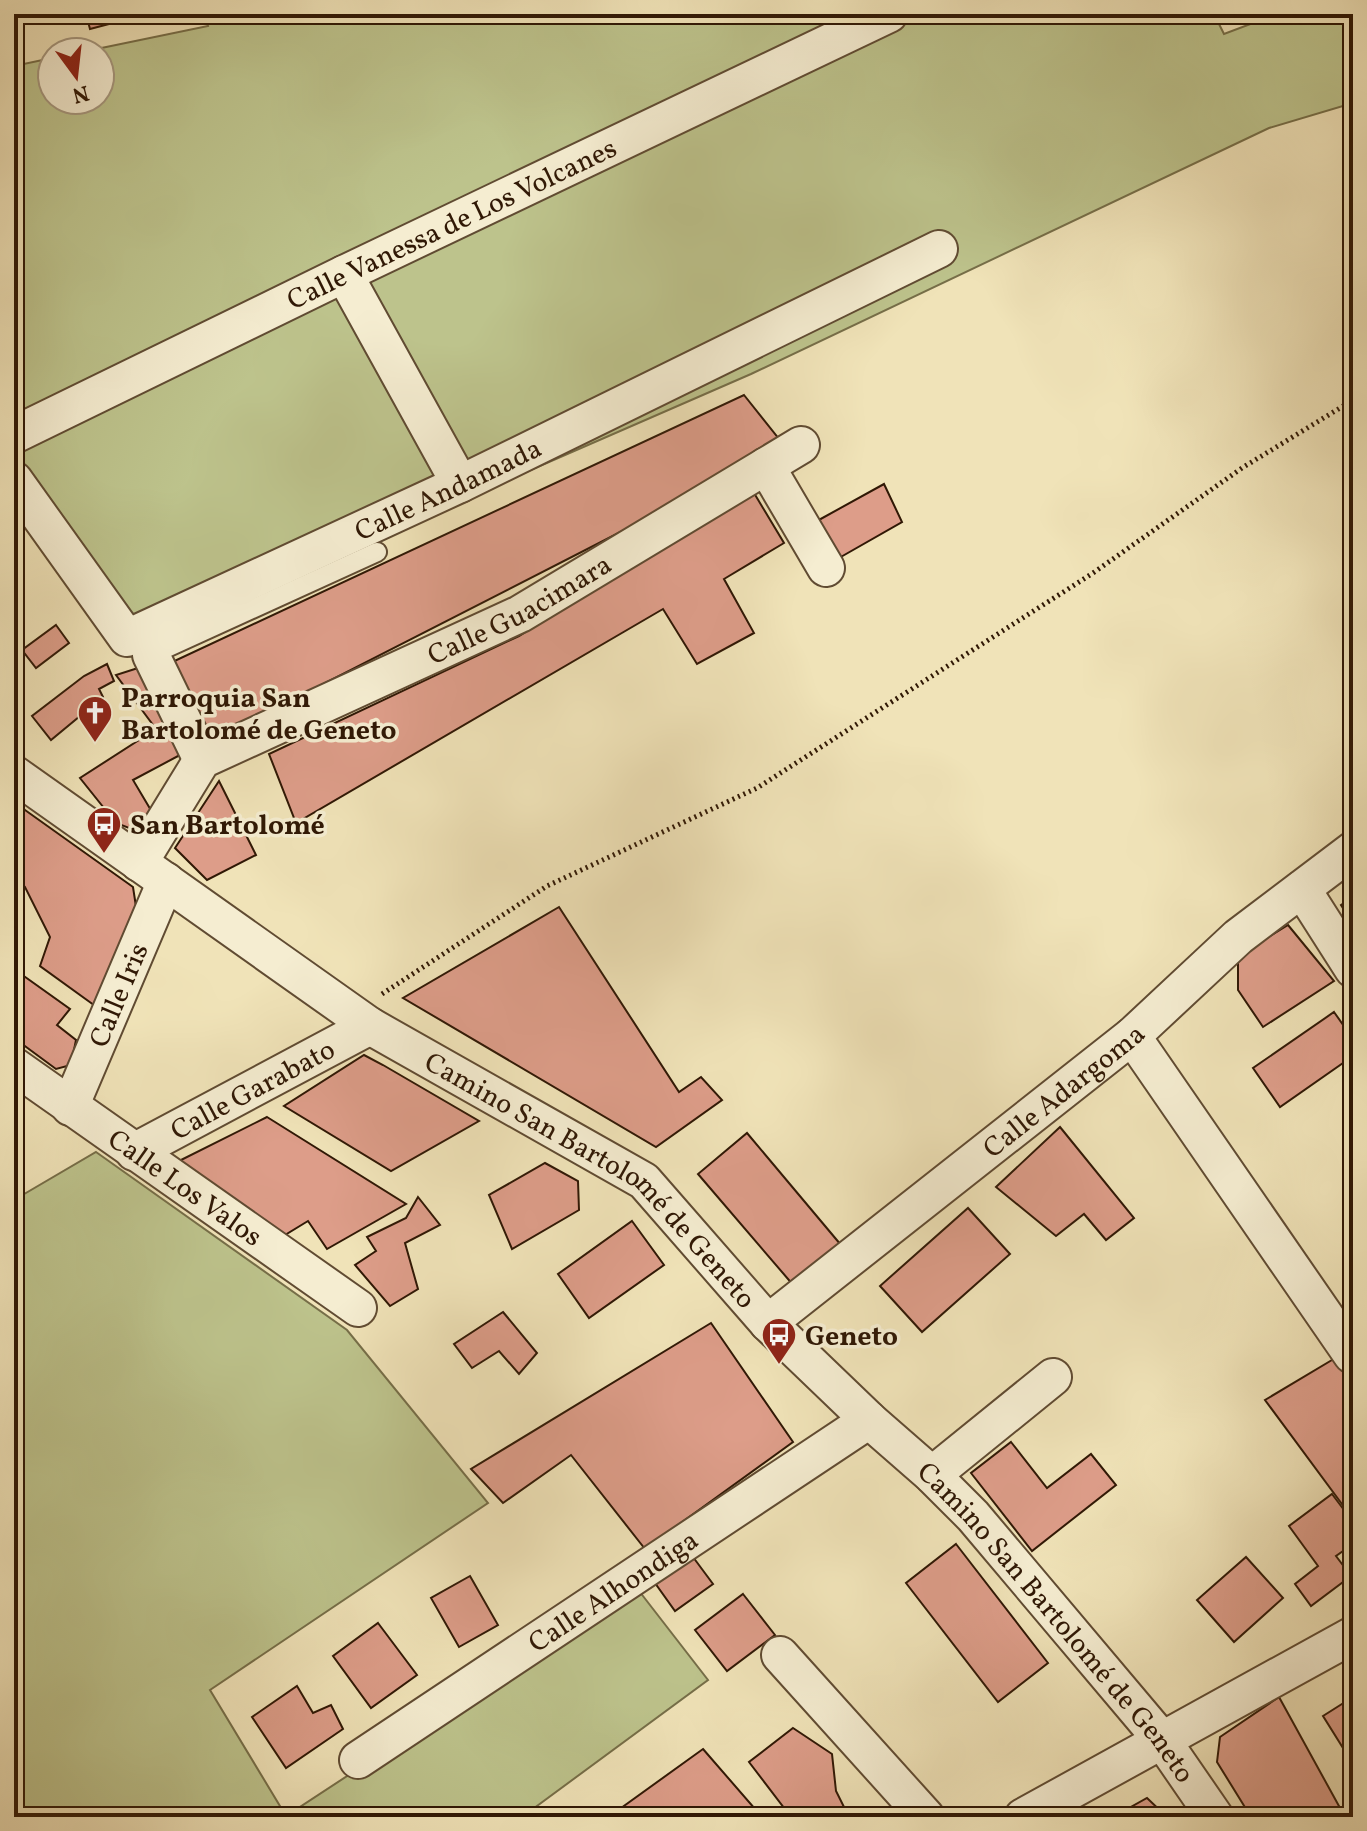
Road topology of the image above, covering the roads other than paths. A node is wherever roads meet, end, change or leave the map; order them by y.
1 (889, 14) edge
2 (939, 249) dead end
3 (344, 274) junction
4 (14, 435) edge
5 (801, 445) dead end
6 (766, 466) junction
7 (14, 480) edge
8 (460, 484) junction
9 (377, 552) dead end
10 (826, 568) dead end
11 (151, 655) joint
12 (202, 760) junction
13 (14, 774) edge
14 (1353, 850) edge
15 (153, 872) junction
16 (1302, 889) junction
17 (1353, 969) edge
18 (361, 1020) junction
19 (1132, 1036) junction
20 (14, 1066) edge
21 (70, 1107) junction
22 (134, 1152) junction
23 (358, 1308) dead end
24 (768, 1323) junction
25 (1352, 1355) edge
26 (1053, 1377) dead end
27 (869, 1420) junction
28 (932, 1475) junction
29 (1353, 1635) edge
30 (780, 1655) dead end
31 (1162, 1740) junction
32 (358, 1760) dead end
33 (926, 1817) edge
34 (1023, 1817) edge
35 (1215, 1817) edge

1 - 3 street, Calle Vanessa de Los Volcanes
2 - 8 street, Calle Andamada
3 - 4 street, Calle Vanessa de Los Volcanes
3 - 8 street
5 - 6 street, Calle Guacimara
6 - 10 street
6 - 12 street, Calle Guacimara
7 - 8 street, Calle Andamada
9 - 11 lane
11 - 12 street
12 - 15 street
13 - 15 street, Camino San Bartolomé de Geneto
14 - 16 street, Calle Adargoma
15 - 18 street, Camino San Bartolomé de Geneto
15 - 21 street, Calle Iris
16 - 17 street
16 - 19 street, Calle Adargoma
18 - 22 street, Calle Garabato
18 - 24 street, Camino San Bartolomé de Geneto
19 - 24 street, Calle Adargoma
19 - 25 street
20 - 21 street, Calle Los Valos
21 - 22 street, Calle Los Valos
22 - 23 street, Calle Los Valos
24 - 27 street, Camino San Bartolomé de Geneto
26 - 28 street
27 - 28 street, Camino San Bartolomé de Geneto
27 - 32 street, Calle Alhondiga
28 - 31 street, Camino San Bartolomé de Geneto
29 - 31 street
30 - 33 street
31 - 34 street
31 - 35 street, Camino San Bartolomé de Geneto

